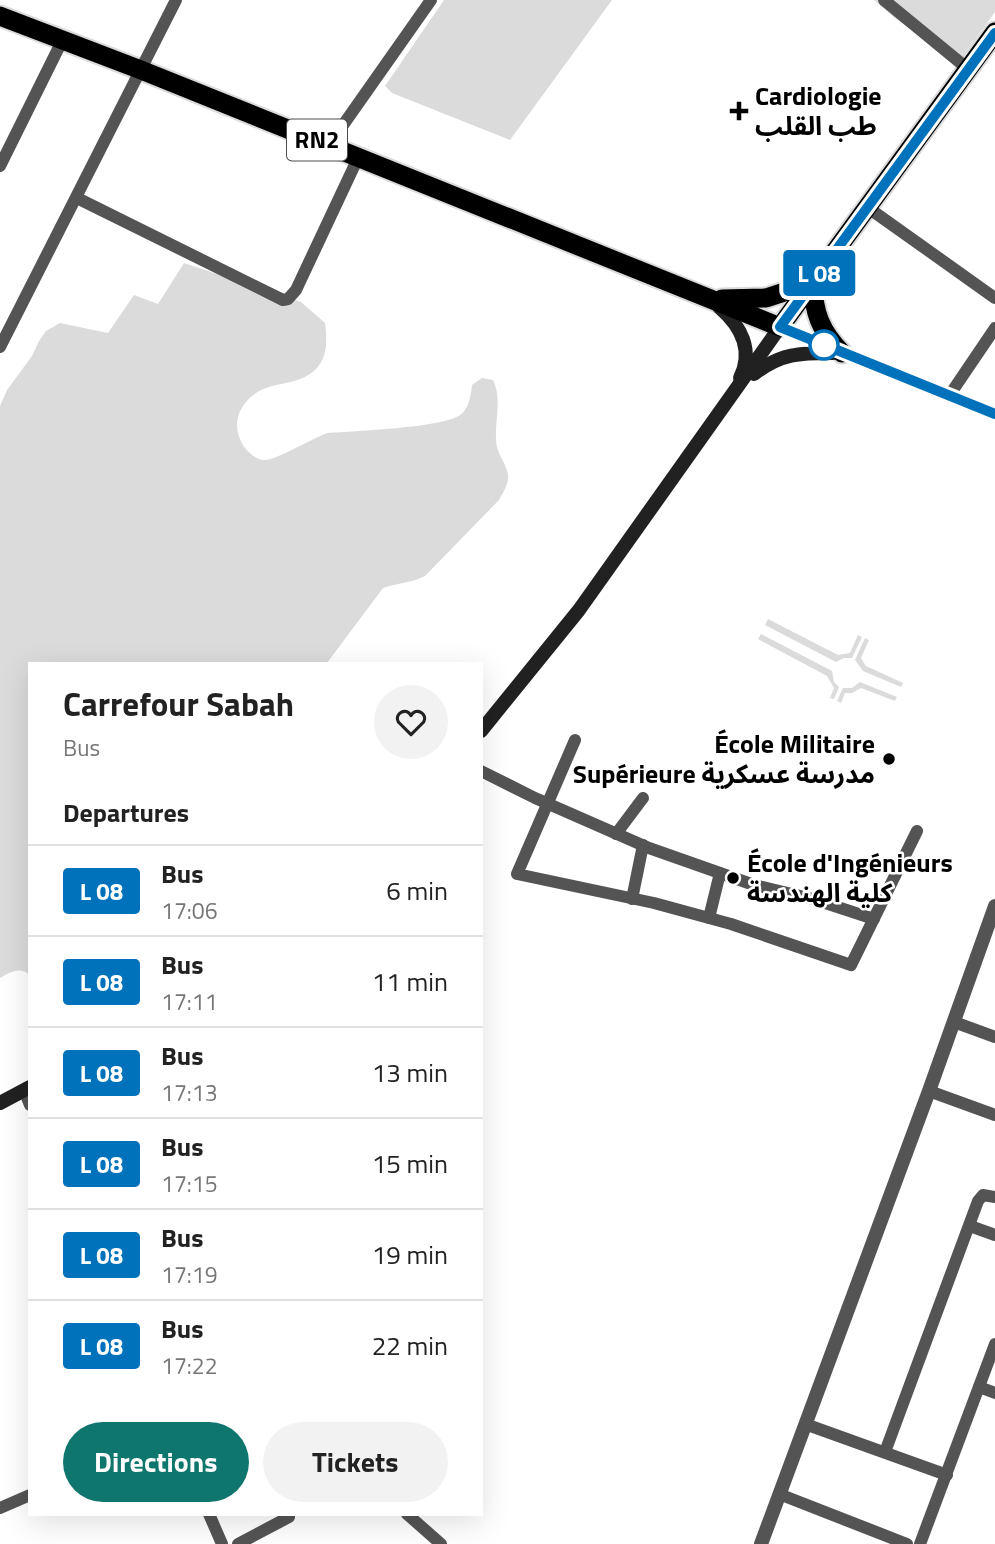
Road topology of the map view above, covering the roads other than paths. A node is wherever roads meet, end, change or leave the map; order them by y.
1 (176, 0) edge
2 (430, 0) edge
3 (884, 0) edge
4 (0, 16) edge
5 (995, 33) edge
6 (62, 41) junction
7 (968, 69) junction
8 (142, 70) junction
9 (329, 145) junction
10 (358, 158) junction
11 (0, 166) edge
12 (77, 198) junction
13 (867, 207) junction
14 (813, 282) junction
15 (710, 298) junction
16 (995, 298) edge
17 (780, 327) junction
18 (995, 328) edge
19 (0, 347) edge
20 (842, 353) junction
21 (949, 396) junction
22 (729, 401) junction
23 (995, 414) edge
24 (483, 728) edge
25 (575, 740) dead end
26 (483, 772) edge
27 (643, 798) dead end
28 (547, 803) junction
29 (917, 831) dead end
30 (616, 834) junction
31 (643, 845) junction
32 (720, 873) junction
33 (632, 899) junction
34 (995, 906) edge
35 (709, 918) junction
36 (874, 919) junction
37 (954, 1022) junction
38 (995, 1037) edge
39 (27, 1089) edge
40 (929, 1091) junction
41 (0, 1103) edge
42 (995, 1115) edge
43 (995, 1197) edge
44 (970, 1226) junction
45 (995, 1235) edge
46 (994, 1351) edge
47 (979, 1387) junction
48 (995, 1393) edge
49 (805, 1424) junction
50 (885, 1452) junction
51 (947, 1475) junction
52 (779, 1494) junction
53 (28, 1496) edge
54 (0, 1508) edge
55 (210, 1516) edge
56 (409, 1516) edge
57 (289, 1517) dead end
58 (222, 1544) edge
59 (238, 1544) edge
60 (441, 1544) edge
61 (761, 1544) edge
62 (907, 1544) edge
63 (920, 1544) edge

1 - 8 street
2 - 9 street
3 - 7 street
4 - 6 highway, RN2
5 - 7 highway
6 - 8 highway, RN2
6 - 11 street
7 - 13 highway
8 - 9 highway, RN2
8 - 12 street
9 - 10 highway, RN2
10 - 12 street
10 - 15 highway, RN2
12 - 19 street
13 - 14 highway
13 - 16 street
14 - 15 highway
14 - 17 highway
14 - 20 highway
15 - 17 highway, RN2
15 - 22 main road
17 - 20 main road
17 - 22 main road
18 - 21 street
20 - 21 main road
20 - 22 main road
21 - 23 main road
22 - 24 main road
25 - 28 street
26 - 28 street
27 - 30 street
28 - 30 street
28 - 33 street
29 - 36 street
30 - 31 street
31 - 32 street
31 - 33 street
32 - 35 street
32 - 36 street
33 - 35 street
34 - 37 street
35 - 36 street
37 - 38 street
37 - 40 street
39 - 41 main road
40 - 42 street
40 - 49 street
43 - 44 street
44 - 45 street
44 - 50 street
46 - 47 street
47 - 48 street
47 - 51 street
49 - 50 street
49 - 52 street
50 - 51 street
51 - 63 street
52 - 61 street
52 - 62 street
53 - 54 street
55 - 58 street
56 - 60 street
57 - 59 street

